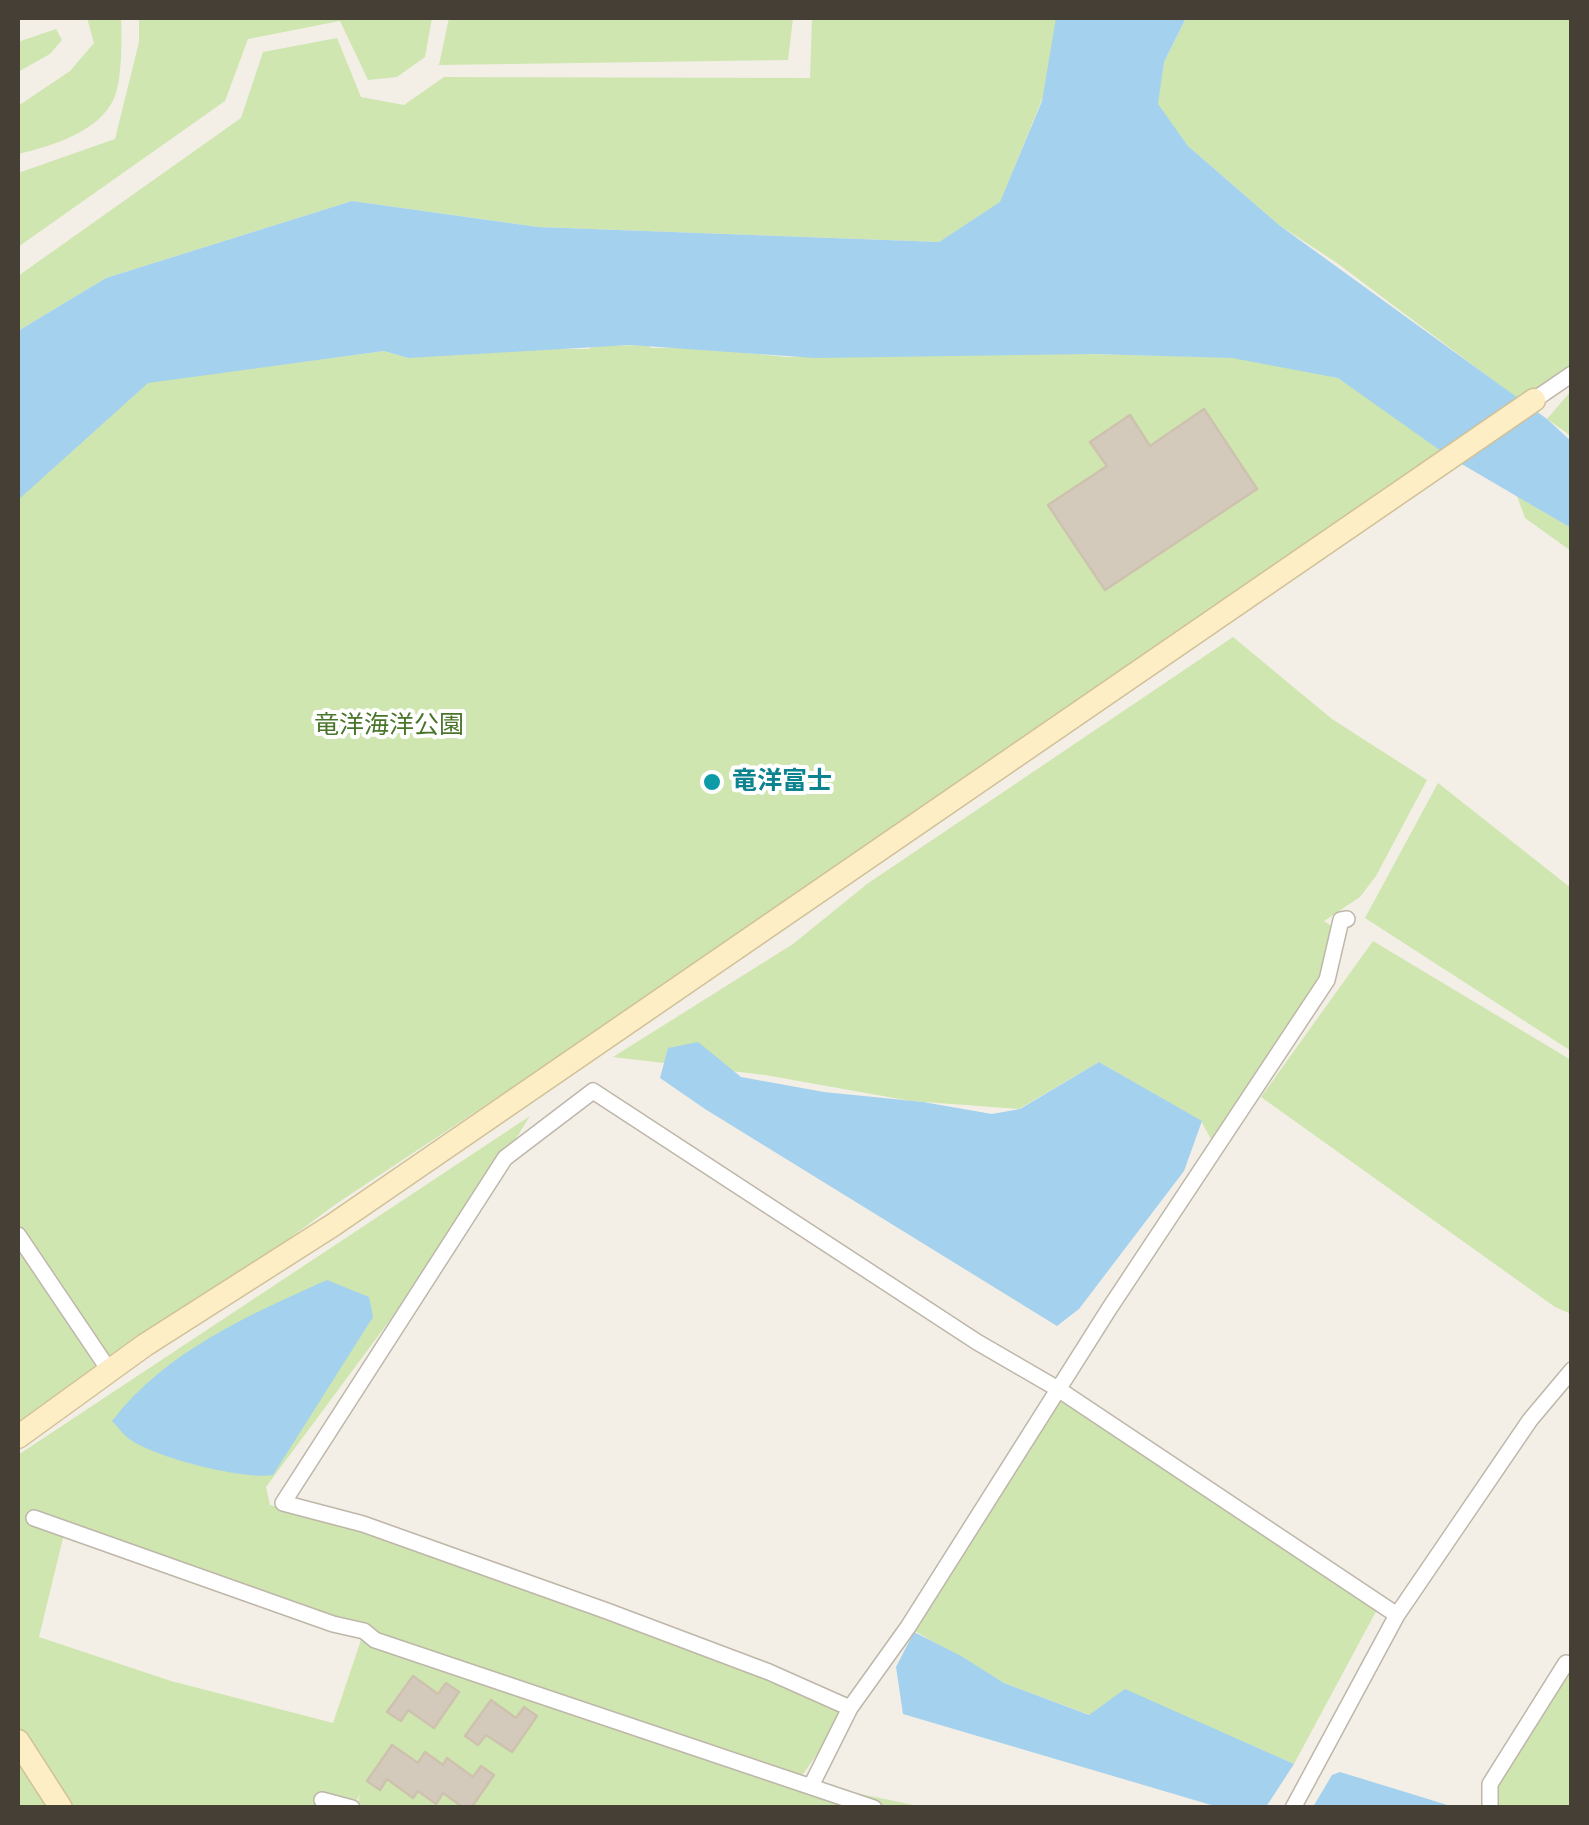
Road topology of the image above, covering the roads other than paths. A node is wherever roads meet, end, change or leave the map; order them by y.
1 (1572, 374) edge
2 (1534, 400) joint
3 (1347, 918) dead end
4 (18, 1235) edge
5 (110, 1370) junction
6 (1572, 1370) edge
7 (1058, 1389) junction
8 (18, 1437) edge
9 (34, 1518) dead end
10 (1398, 1615) junction
11 (1566, 1662) dead end
12 (850, 1708) junction
13 (18, 1741) edge
14 (811, 1786) junction
15 (322, 1800) dead end
16 (60, 1808) edge
17 (352, 1808) edge
18 (874, 1808) edge
19 (1293, 1808) edge
20 (1490, 1808) edge

1 - 2 street
2 - 5 street
3 - 7 street
4 - 5 street
5 - 8 street
6 - 10 street
7 - 10 street
7 - 12 street
7 - 12 street
9 - 14 street
10 - 19 street
11 - 20 street
12 - 14 street
13 - 16 street
14 - 18 street
15 - 17 street

